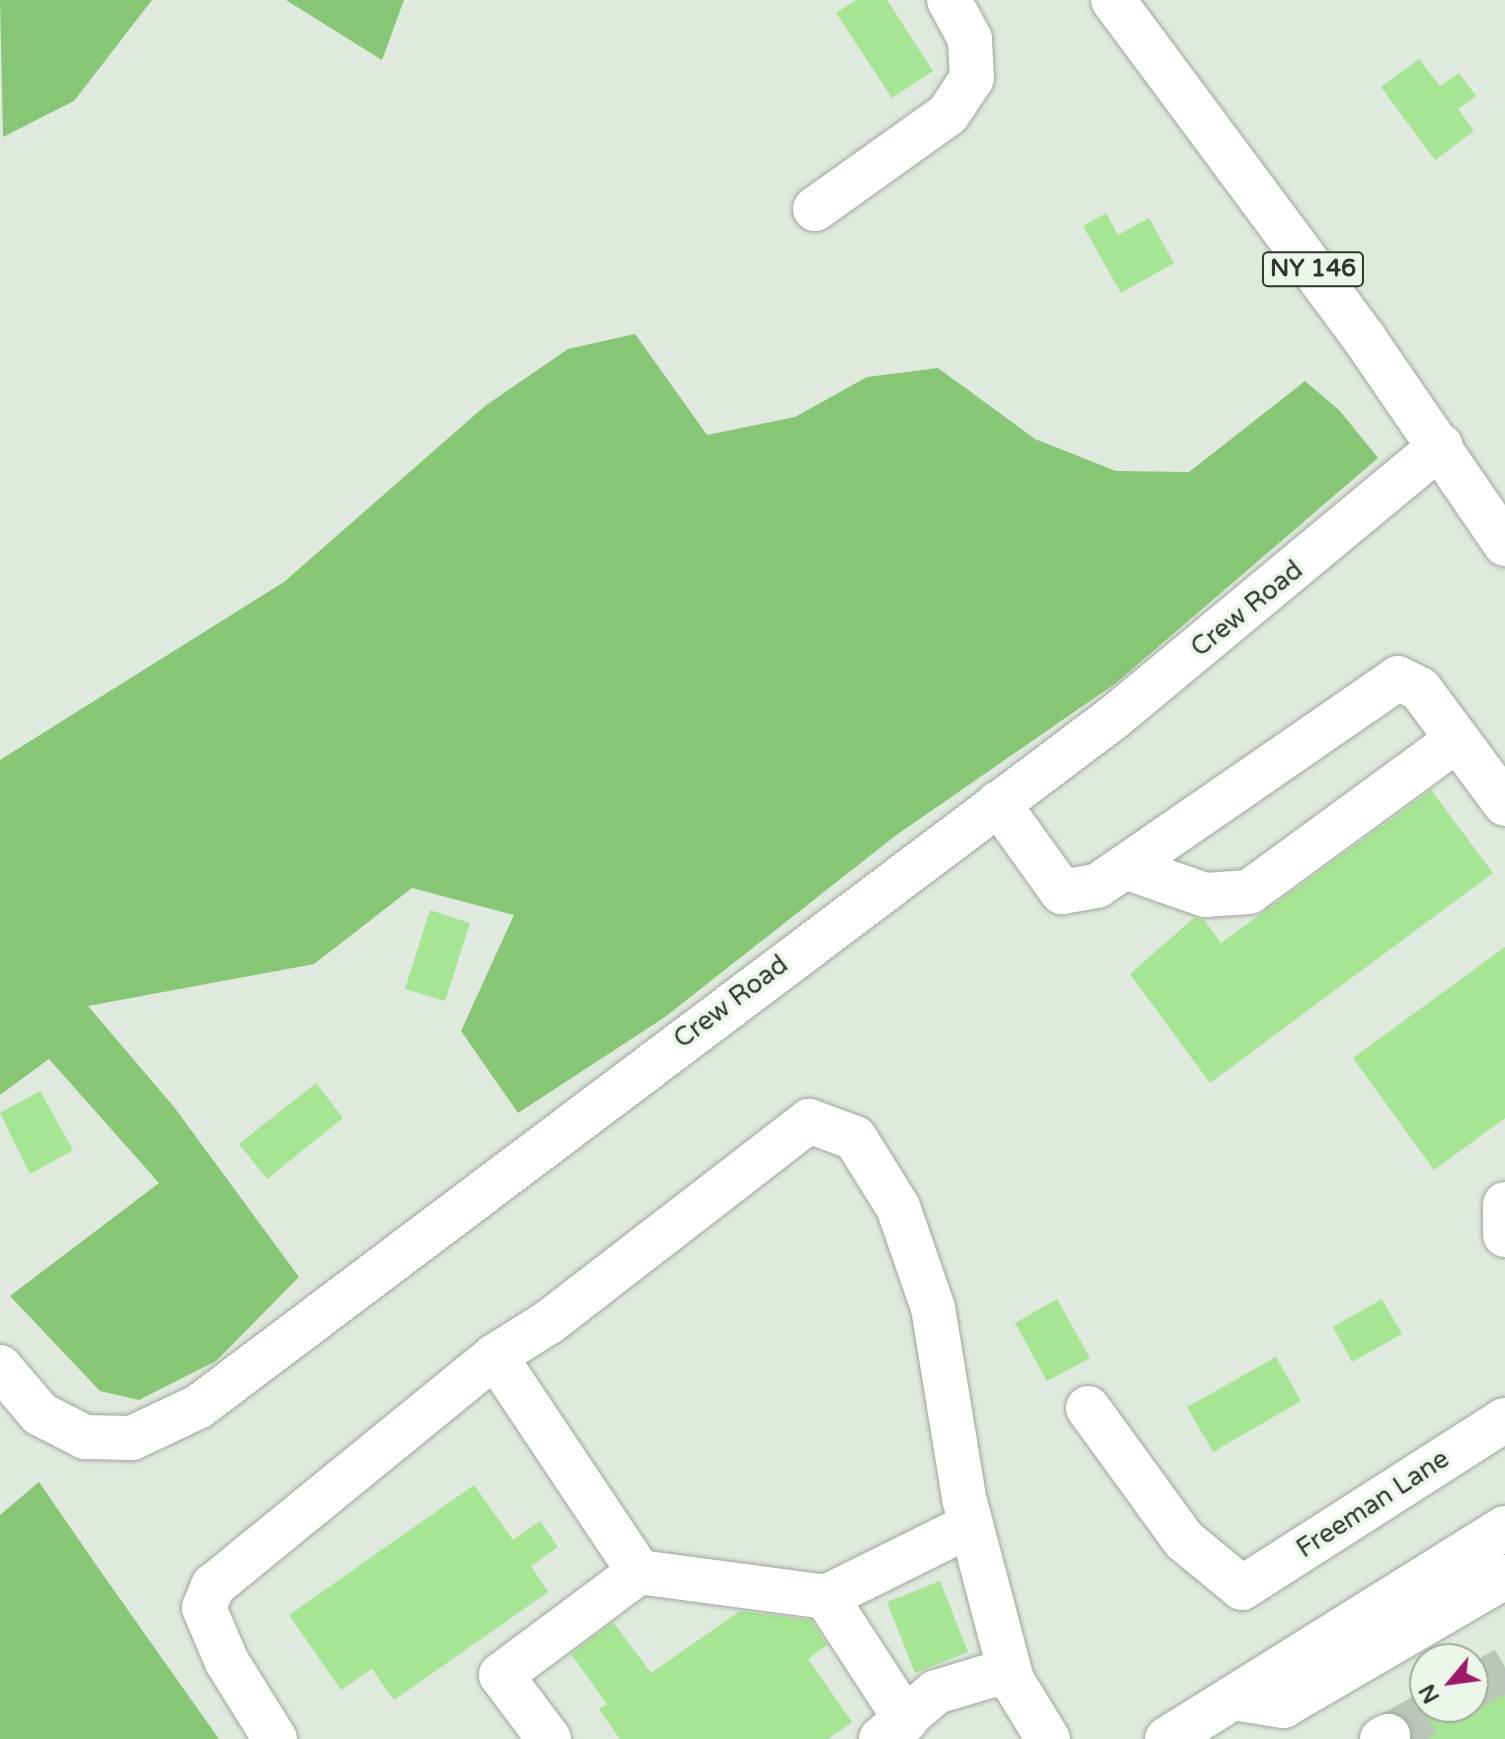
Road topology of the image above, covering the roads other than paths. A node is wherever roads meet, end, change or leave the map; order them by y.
1 (949, 0) edge
2 (1113, 0) edge
3 (815, 209) dead end
4 (1441, 446) junction
5 (1505, 544) edge
6 (1457, 740) junction
7 (998, 803) junction
8 (1505, 804) edge
9 (1125, 867) junction
10 (1505, 1204) edge
11 (1505, 1235) edge
12 (495, 1356) junction
13 (0, 1367) edge
14 (1088, 1408) dead end
15 (1505, 1420) edge
16 (971, 1525) junction
17 (1505, 1528) edge
18 (639, 1572) junction
19 (1505, 1577) edge
20 (826, 1597) junction
21 (1012, 1680) junction
22 (1233, 1698) junction
23 (894, 1730) edge
24 (275, 1739) edge
25 (549, 1739) edge
26 (1048, 1739) edge
27 (1167, 1739) edge

1 - 3 street
2 - 4 street, NY 146
4 - 5 street, NY 146
4 - 7 street, Crew Road
6 - 8 street
6 - 9 street
6 - 9 street
7 - 9 street
7 - 13 street, Crew Road
10 - 11 street
12 - 16 street
12 - 18 street
12 - 24 street
14 - 15 street, Freeman Lane
16 - 20 street
16 - 21 street
17 - 22 street
18 - 20 street
18 - 25 street
19 - 22 street
20 - 23 street
21 - 23 street
21 - 26 street
22 - 27 street

